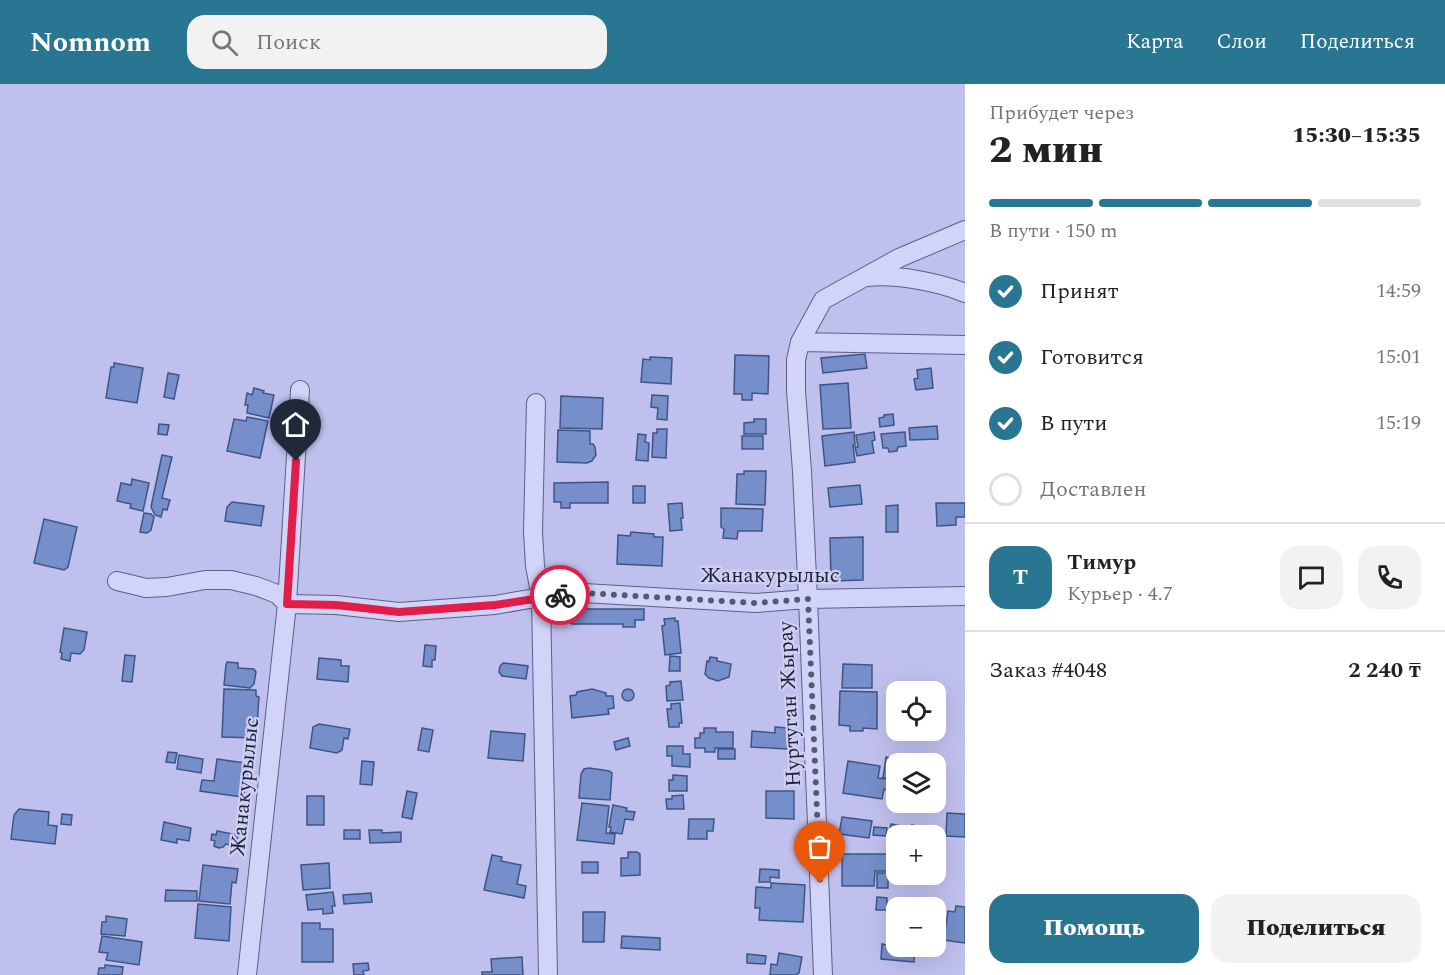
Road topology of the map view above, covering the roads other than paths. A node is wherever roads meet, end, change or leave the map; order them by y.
1 (965, 230) edge
2 (864, 278) junction
3 (965, 293) edge
4 (965, 345) edge
5 (798, 351) junction
6 (300, 390) dead end
7 (536, 403) dead end
8 (117, 581) dead end
9 (965, 596) edge
10 (540, 597) junction
11 (808, 599) junction
12 (287, 604) junction
13 (247, 975) edge
14 (548, 975) edge
15 (823, 975) edge

1 - 2 street
2 - 3 street
2 - 5 street
4 - 5 street
5 - 11 street, Нуртуган Жырау
6 - 12 street, Жанакурылыс
7 - 10 street
8 - 12 street
9 - 11 street, Жанакурылыс
10 - 11 street, Жанакурылыс
10 - 12 street, Жанакурылыс
10 - 14 street
11 - 15 street, Нуртуган Жырау
12 - 13 street, Жанакурылыс

